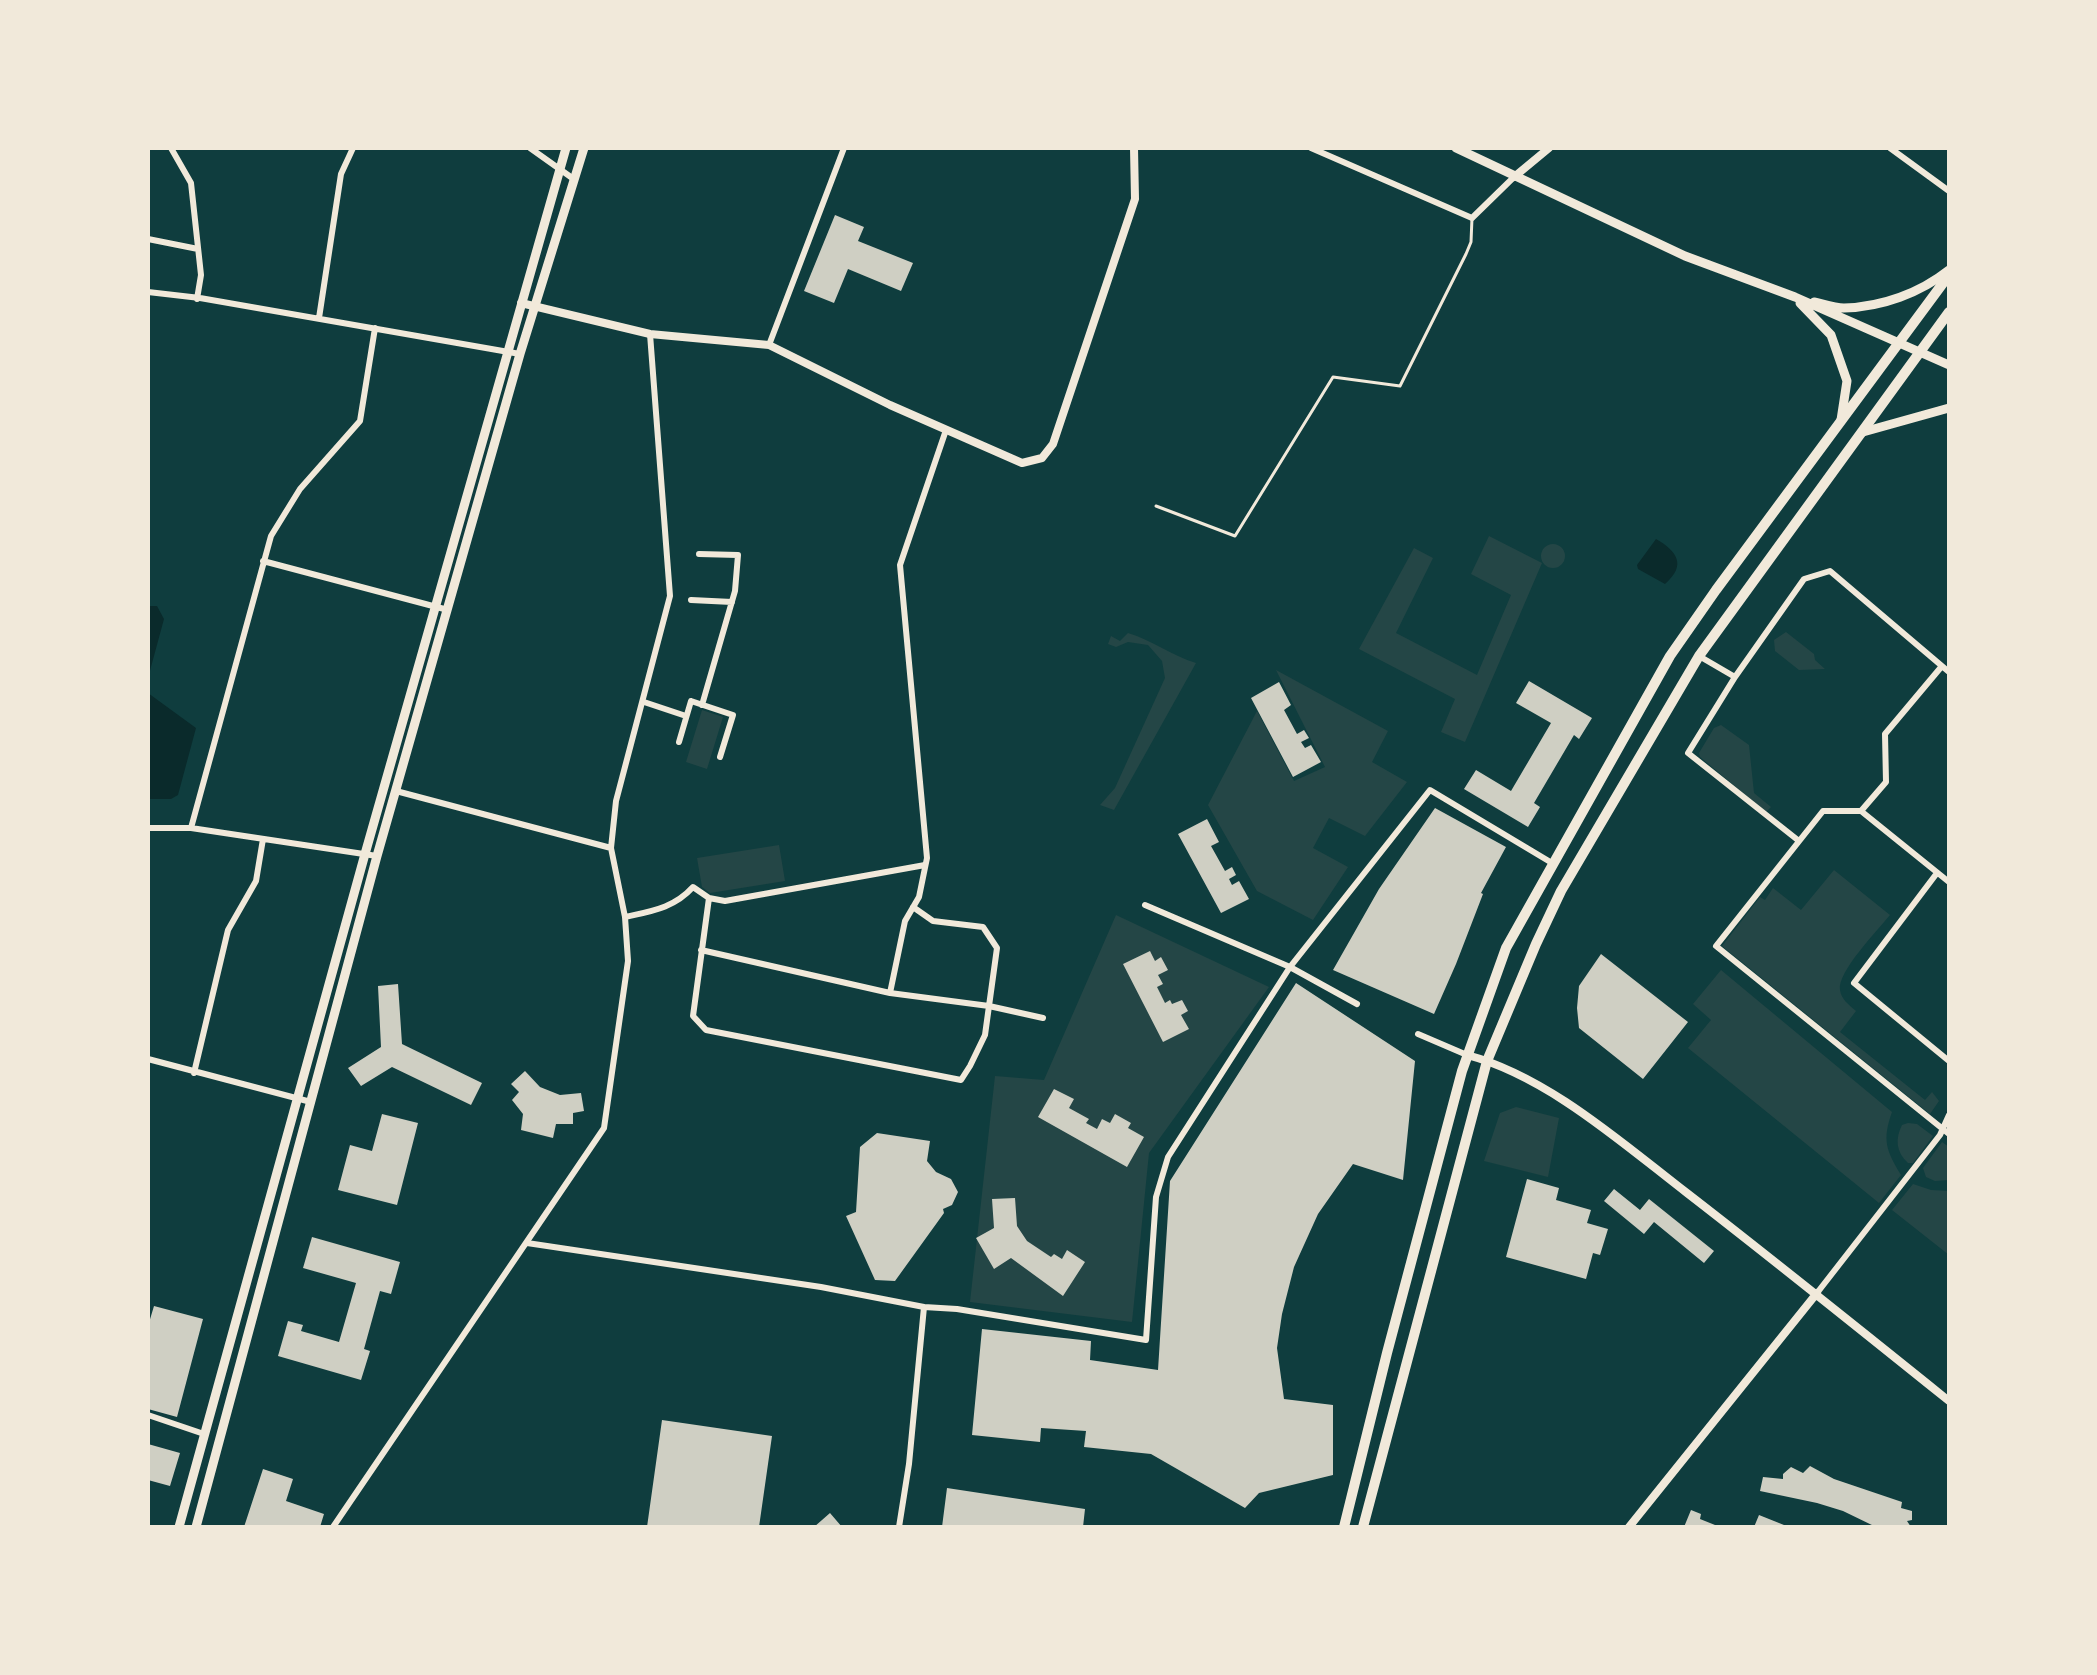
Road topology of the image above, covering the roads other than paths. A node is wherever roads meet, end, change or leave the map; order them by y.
1 (171, 148) edge
2 (353, 148) edge
3 (530, 148) edge
4 (566, 148) edge
5 (584, 148) edge
6 (844, 148) edge
7 (1134, 148) edge
8 (1311, 148) edge
9 (1456, 148) edge
10 (1549, 148) edge
11 (1890, 148) edge
12 (560, 170) junction
13 (1514, 177) junction
14 (575, 180) junction
15 (1949, 191) edge
16 (1472, 218) junction
17 (148, 239) edge
18 (198, 249) junction
19 (1949, 272) edge
20 (148, 292) edge
21 (1795, 297) junction
22 (197, 299) junction
23 (521, 303) junction
24 (535, 306) junction
25 (1949, 312) edge
26 (319, 318) junction
27 (375, 328) junction
28 (650, 334) junction
29 (1899, 344) junction
30 (769, 345) junction
31 (507, 351) junction
32 (1919, 353) junction
33 (520, 354) junction
34 (1949, 365) edge
35 (1949, 408) edge
36 (1840, 425) junction
37 (946, 430) junction
38 (1863, 432) junction
39 (1156, 506) dead end
40 (699, 554) dead end
41 (263, 561) junction
42 (691, 600) dead end
43 (732, 602) junction
44 (435, 606) junction
45 (448, 610) junction
46 (1699, 656) junction
47 (1942, 666) junction
48 (1949, 672) edge
49 (1735, 677) junction
50 (644, 702) junction
51 (702, 705) junction
52 (686, 716) junction
53 (679, 742) dead end
54 (720, 757) dead end
55 (396, 791) junction
56 (1861, 811) junction
57 (148, 828) edge
58 (191, 828) junction
59 (263, 839) junction
60 (1799, 841) junction
61 (611, 848) junction
62 (365, 854) junction
63 (377, 856) junction
64 (1552, 863) junction
65 (925, 865) junction
66 (1937, 873) junction
67 (1949, 882) edge
68 (709, 898) junction
69 (1145, 905) dead end
70 (913, 907) junction
71 (625, 917) junction
72 (701, 950) junction
73 (1290, 967) junction
74 (890, 993) junction
75 (1357, 1004) dead end
76 (989, 1006) junction
77 (1043, 1018) dead end
78 (1418, 1034) dead end
79 (1467, 1055) junction
80 (148, 1059) edge
81 (1487, 1061) junction
82 (1949, 1061) edge
83 (194, 1073) junction
84 (297, 1098) junction
85 (311, 1102) junction
86 (1949, 1115) edge
87 (1942, 1128) junction
88 (1949, 1134) edge
89 (527, 1243) junction
90 (1817, 1293) junction
91 (924, 1307) junction
92 (1949, 1401) edge
93 (148, 1415) edge
94 (204, 1434) junction
95 (179, 1527) edge
96 (196, 1527) edge
97 (333, 1527) edge
98 (899, 1527) edge
99 (1344, 1527) edge
100 (1363, 1527) edge
101 (1629, 1527) edge

1 - 18 street
2 - 26 street
3 - 12 street
4 - 12 main road
5 - 14 main road
6 - 30 street
7 - 37 street
8 - 16 street
9 - 13 main road
10 - 13 street
11 - 15 street
12 - 14 street
12 - 23 main road
13 - 16 street
13 - 21 main road
14 - 24 main road
16 - 39 lane
17 - 18 street
18 - 22 street
19 - 21 main road
19 - 29 main road
20 - 22 street
21 - 29 main road
21 - 36 main road
22 - 26 street
23 - 24 street
23 - 31 main road
24 - 28 street
24 - 33 main road
25 - 32 main road
26 - 27 street
27 - 31 street
27 - 41 street
28 - 30 street
28 - 50 street
29 - 32 main road
29 - 36 main road
30 - 37 street
31 - 33 street
31 - 44 main road
32 - 34 main road
32 - 38 main road
33 - 45 main road
35 - 38 main road
36 - 64 main road
37 - 65 street
38 - 46 main road
40 - 43 street
41 - 44 street
41 - 58 street
42 - 43 street
43 - 51 street
44 - 45 street
44 - 62 main road
45 - 55 main road
46 - 49 street
46 - 81 main road
47 - 48 street
47 - 49 street
47 - 56 street
49 - 60 street
50 - 52 street
50 - 61 street
51 - 52 street
51 - 54 street
52 - 53 street
55 - 61 street
55 - 63 main road
56 - 60 street
56 - 66 street
57 - 58 street
58 - 59 street
59 - 62 street
59 - 83 street
60 - 87 street
61 - 71 street
62 - 63 street
62 - 84 main road
63 - 85 main road
64 - 73 street
64 - 79 main road
65 - 68 street
65 - 70 street
66 - 67 street
66 - 82 street
68 - 71 street
68 - 72 street
69 - 73 street
70 - 74 street
70 - 76 street
71 - 89 street
72 - 74 street
72 - 76 street
73 - 75 street
73 - 91 street
74 - 76 street
76 - 77 street
78 - 79 street
79 - 81 street
79 - 99 main road
80 - 83 street
81 - 90 street
81 - 100 main road
83 - 84 street
84 - 85 street
84 - 94 main road
85 - 96 main road
86 - 87 street
87 - 88 street
87 - 90 street
89 - 91 street
89 - 97 street
90 - 92 street
90 - 101 street
91 - 98 street
93 - 94 street
94 - 95 main road

